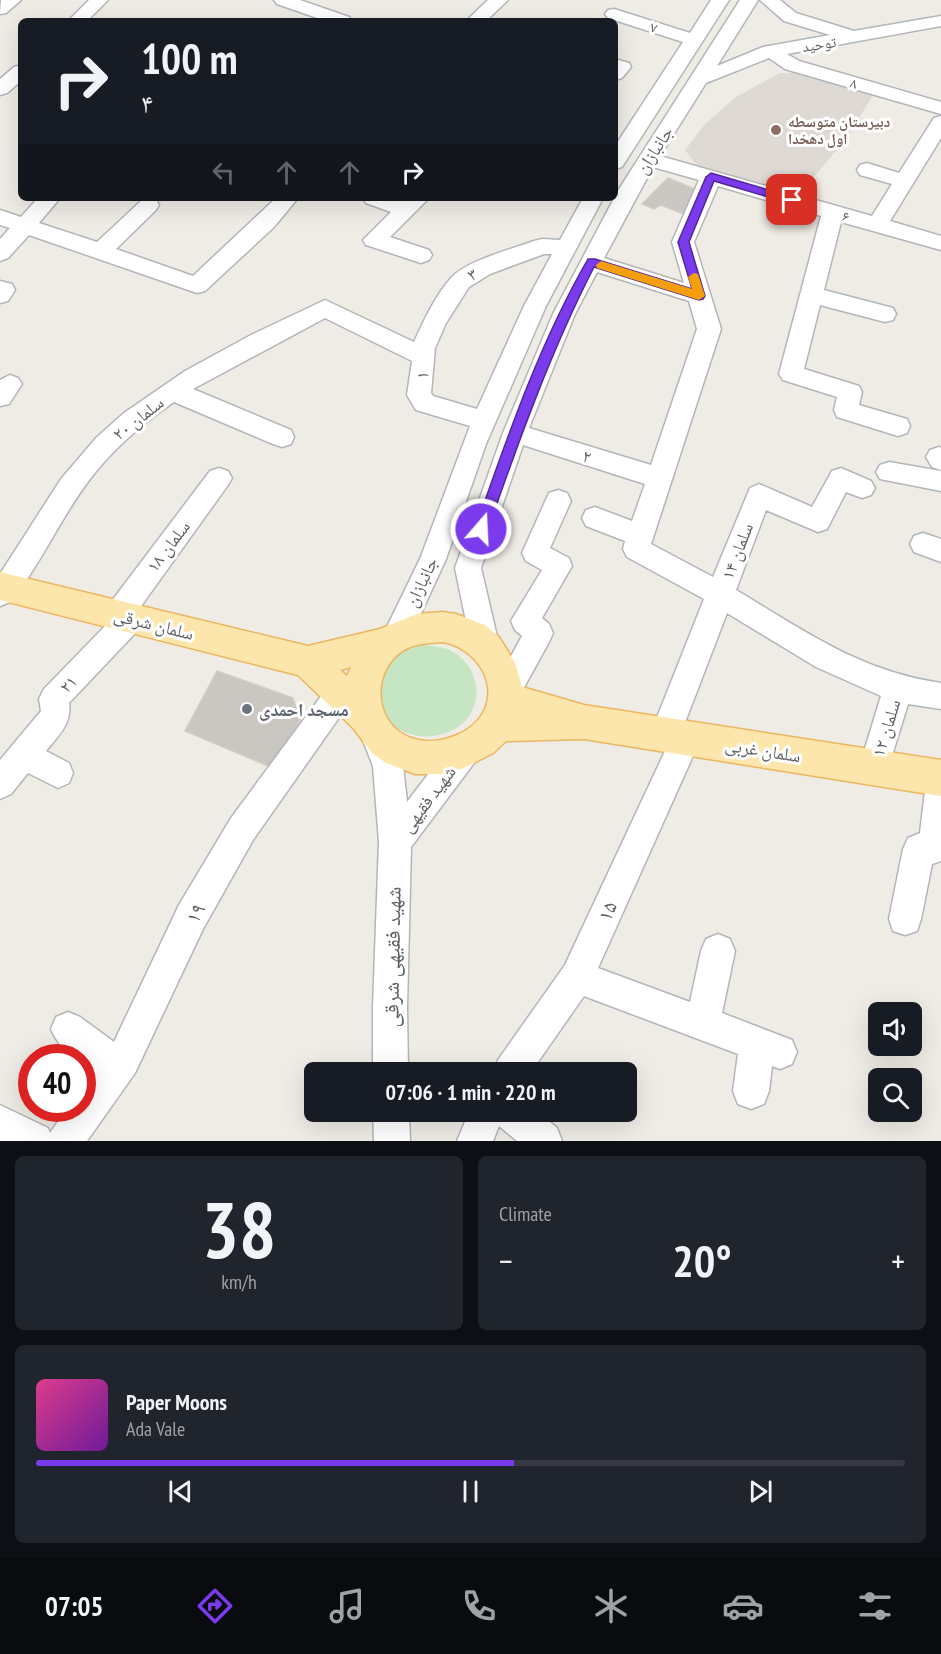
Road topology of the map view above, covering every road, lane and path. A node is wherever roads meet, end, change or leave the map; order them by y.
1 (12, 0) edge
2 (99, 0) edge
3 (283, 0) edge
4 (499, 0) edge
5 (720, 0) edge
6 (749, 0) edge
7 (769, 0) edge
8 (313, 4) edge
9 (0, 9) edge
10 (614, 14) dead end
11 (80, 18) edge
12 (338, 18) edge
13 (478, 18) edge
14 (941, 21) edge
15 (921, 25) junction
16 (941, 31) edge
17 (855, 38) junction
18 (694, 40) junction
19 (770, 51) junction
20 (18, 74) edge
21 (700, 79) junction
22 (0, 89) edge
23 (941, 108) edge
24 (941, 122) edge
25 (624, 131) edge
26 (618, 152) edge
27 (648, 159) junction
28 (867, 170) dead end
29 (711, 177) junction
30 (904, 181) junction
31 (622, 187) edge
32 (47, 201) edge
33 (285, 201) edge
34 (392, 201) edge
35 (591, 201) edge
36 (616, 201) edge
37 (412, 204) edge
38 (149, 205) dead end
39 (833, 212) junction
40 (0, 217) edge
41 (877, 225) junction
42 (26, 226) junction
43 (941, 243) edge
44 (566, 248) junction
45 (100, 252) junction
46 (0, 253) edge
47 (421, 255) dead end
48 (591, 262) junction
49 (0, 289) edge
50 (0, 295) edge
51 (812, 295) junction
52 (699, 296) junction
53 (325, 308) joint
54 (885, 314) dead end
55 (424, 357) junction
56 (173, 391) junction
57 (484, 421) junction
58 (898, 426) dead end
59 (515, 433) junction
60 (282, 437) dead end
61 (940, 466) edge
62 (889, 472) dead end
63 (219, 478) dead end
64 (660, 478) junction
65 (862, 488) dead end
66 (558, 501) dead end
67 (595, 518) dead end
68 (641, 536) junction
69 (2, 589) edge
70 (720, 595) junction
71 (124, 617) junction
72 (392, 639) junction
73 (485, 645) junction
74 (308, 662) junction
75 (898, 688) junction
76 (340, 693) junction
77 (941, 696) edge
78 (503, 705) junction
79 (371, 725) junction
80 (676, 736) junction
81 (463, 753) junction
82 (24, 755) junction
83 (874, 768) junction
84 (58, 773) dead end
85 (941, 778) edge
86 (941, 783) edge
87 (0, 784) edge
88 (395, 842) junction
89 (905, 920) dead end
90 (718, 951) dead end
91 (577, 977) junction
92 (703, 1023) junction
93 (68, 1029) dead end
94 (391, 1062) edge
95 (517, 1062) edge
96 (118, 1068) junction
97 (751, 1091) dead end
98 (392, 1122) edge
99 (483, 1122) edge
100 (522, 1122) edge
101 (0, 1123) edge
102 (35, 1141) edge
103 (64, 1141) edge
104 (392, 1141) edge
105 (475, 1141) edge
106 (544, 1141) edge

1 - 9 street
2 - 11 street
3 - 8 street
4 - 13 street
5 - 18 street, جانبازان
6 - 21 street, جانبازان
7 - 17 street
8 - 12 street
10 - 18 street, ۷
14 - 15 street, توحید
15 - 16 street
15 - 17 street, توحید
17 - 19 street, توحید
18 - 25 street, جانبازان
19 - 21 street, توحید
19 - 23 street, ۸
20 - 22 street
21 - 27 street, جانبازان
24 - 30 street
25 - 26 street, جانبازان
27 - 29 street, ۶
27 - 31 street, جانبازان
28 - 30 street
29 - 39 street, ۶
29 - 52 street
30 - 41 street
32 - 42 street
33 - 45 street
34 - 37 street
35 - 44 street, جانبازان
36 - 48 street, جانبازان
37 - 47 street
38 - 45 street
39 - 41 street, ۶
39 - 51 street
40 - 42 street
41 - 43 street, ۶
42 - 45 street
42 - 46 street
44 - 55 street, ۳
44 - 57 street, جانبازان
48 - 52 street
48 - 59 street, جانبازان
49 - 50 street
51 - 54 street
51 - 58 street
52 - 64 street
53 - 55 street, ۱
53 - 56 street, سلمان ۲۰
55 - 57 street, ۱
56 - 60 street
56 - 69 street, سلمان ۲۰
57 - 72 street, جانبازان
59 - 64 street, ۲
59 - 73 street, جانبازان
61 - 62 street
63 - 71 street, سلمان ۱۸
64 - 68 street
65 - 70 street, سلمان ۱۴
66 - 78 street
67 - 68 street
68 - 70 street
69 - 71 main road, سلمان شرقی
70 - 75 street
70 - 80 street, سلمان ۱۴
71 - 74 main road, سلمان شرقی
71 - 82 street, ۲۱
72 - 73 main road
72 - 74 main road
72 - 79 main road
73 - 78 main road
74 - 76 main road
75 - 77 street
75 - 83 street, سلمان ۱۲
76 - 79 main road
76 - 96 street, ۱۹
78 - 80 main road, سلمان غربی
78 - 81 main road
79 - 81 main road
79 - 88 street, شهید فقیهی
80 - 83 main road, سلمان غربی
80 - 91 street, ۱۵
81 - 88 street, شهید فقیهی
82 - 84 street
82 - 87 street, ۲۱
83 - 85 main road, سلمان غربی
86 - 89 street
88 - 94 street, شهید فقیهی شرقی
90 - 92 street
91 - 92 street
91 - 95 street, ۱۵
92 - 97 street
93 - 96 street
96 - 103 street, ۱۹
98 - 104 street
99 - 105 street
100 - 106 street
101 - 102 street

